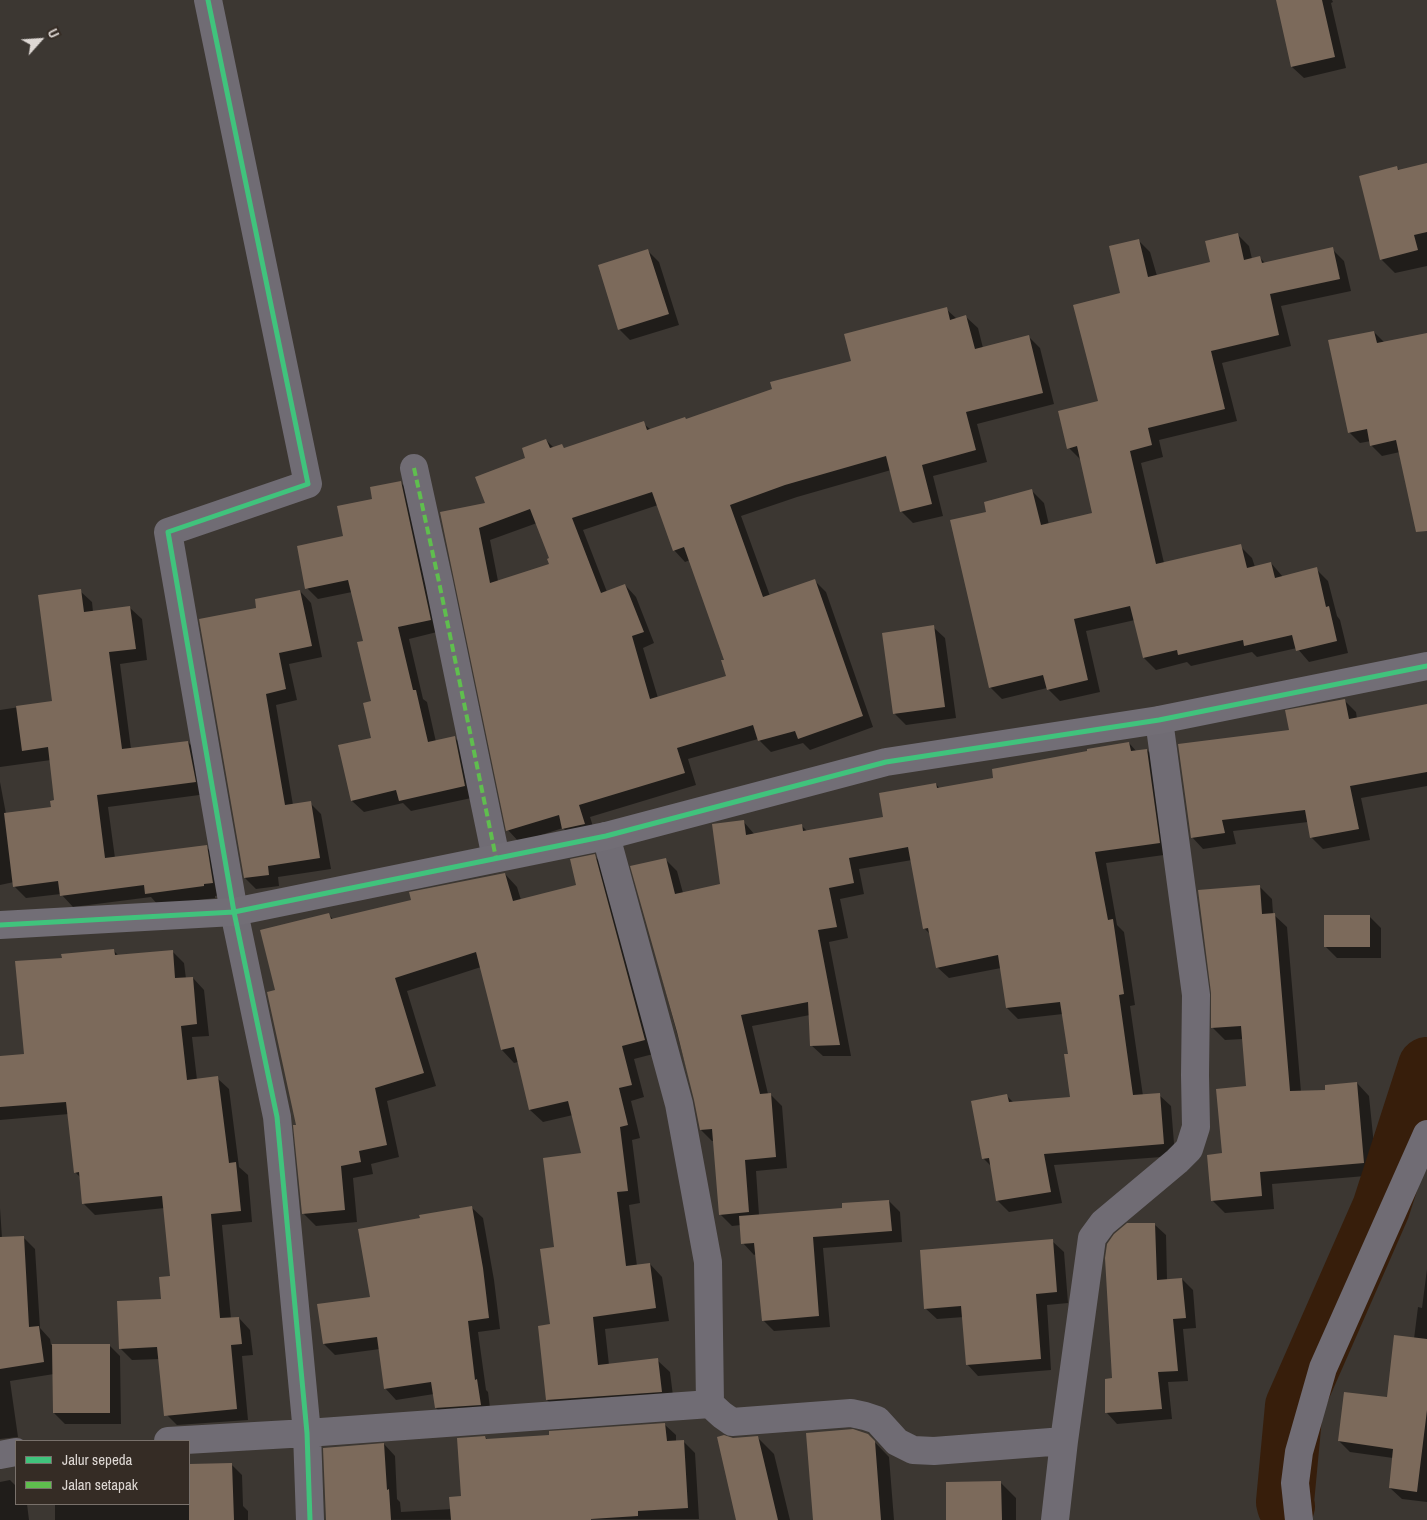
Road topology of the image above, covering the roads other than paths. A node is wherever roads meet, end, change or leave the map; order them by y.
1 (208, 0) edge
2 (414, 468) dead end
3 (1427, 666) edge
4 (1158, 720) junction
5 (606, 836) junction
6 (496, 858) junction
7 (234, 912) junction
8 (0, 925) edge
9 (1427, 1134) edge
10 (710, 1404) junction
11 (307, 1433) junction
12 (185, 1440) edge
13 (1064, 1441) junction
14 (15, 1452) edge
15 (0, 1455) edge
16 (310, 1520) edge
17 (1055, 1520) edge
18 (1299, 1520) edge

1 - 7 street
2 - 6 street
3 - 4 street
4 - 5 street
4 - 13 street
5 - 6 street
5 - 10 street
6 - 7 street
7 - 8 street
7 - 11 street
9 - 18 street
10 - 11 street
10 - 13 street
11 - 12 street
11 - 16 street
13 - 17 street
14 - 15 street

